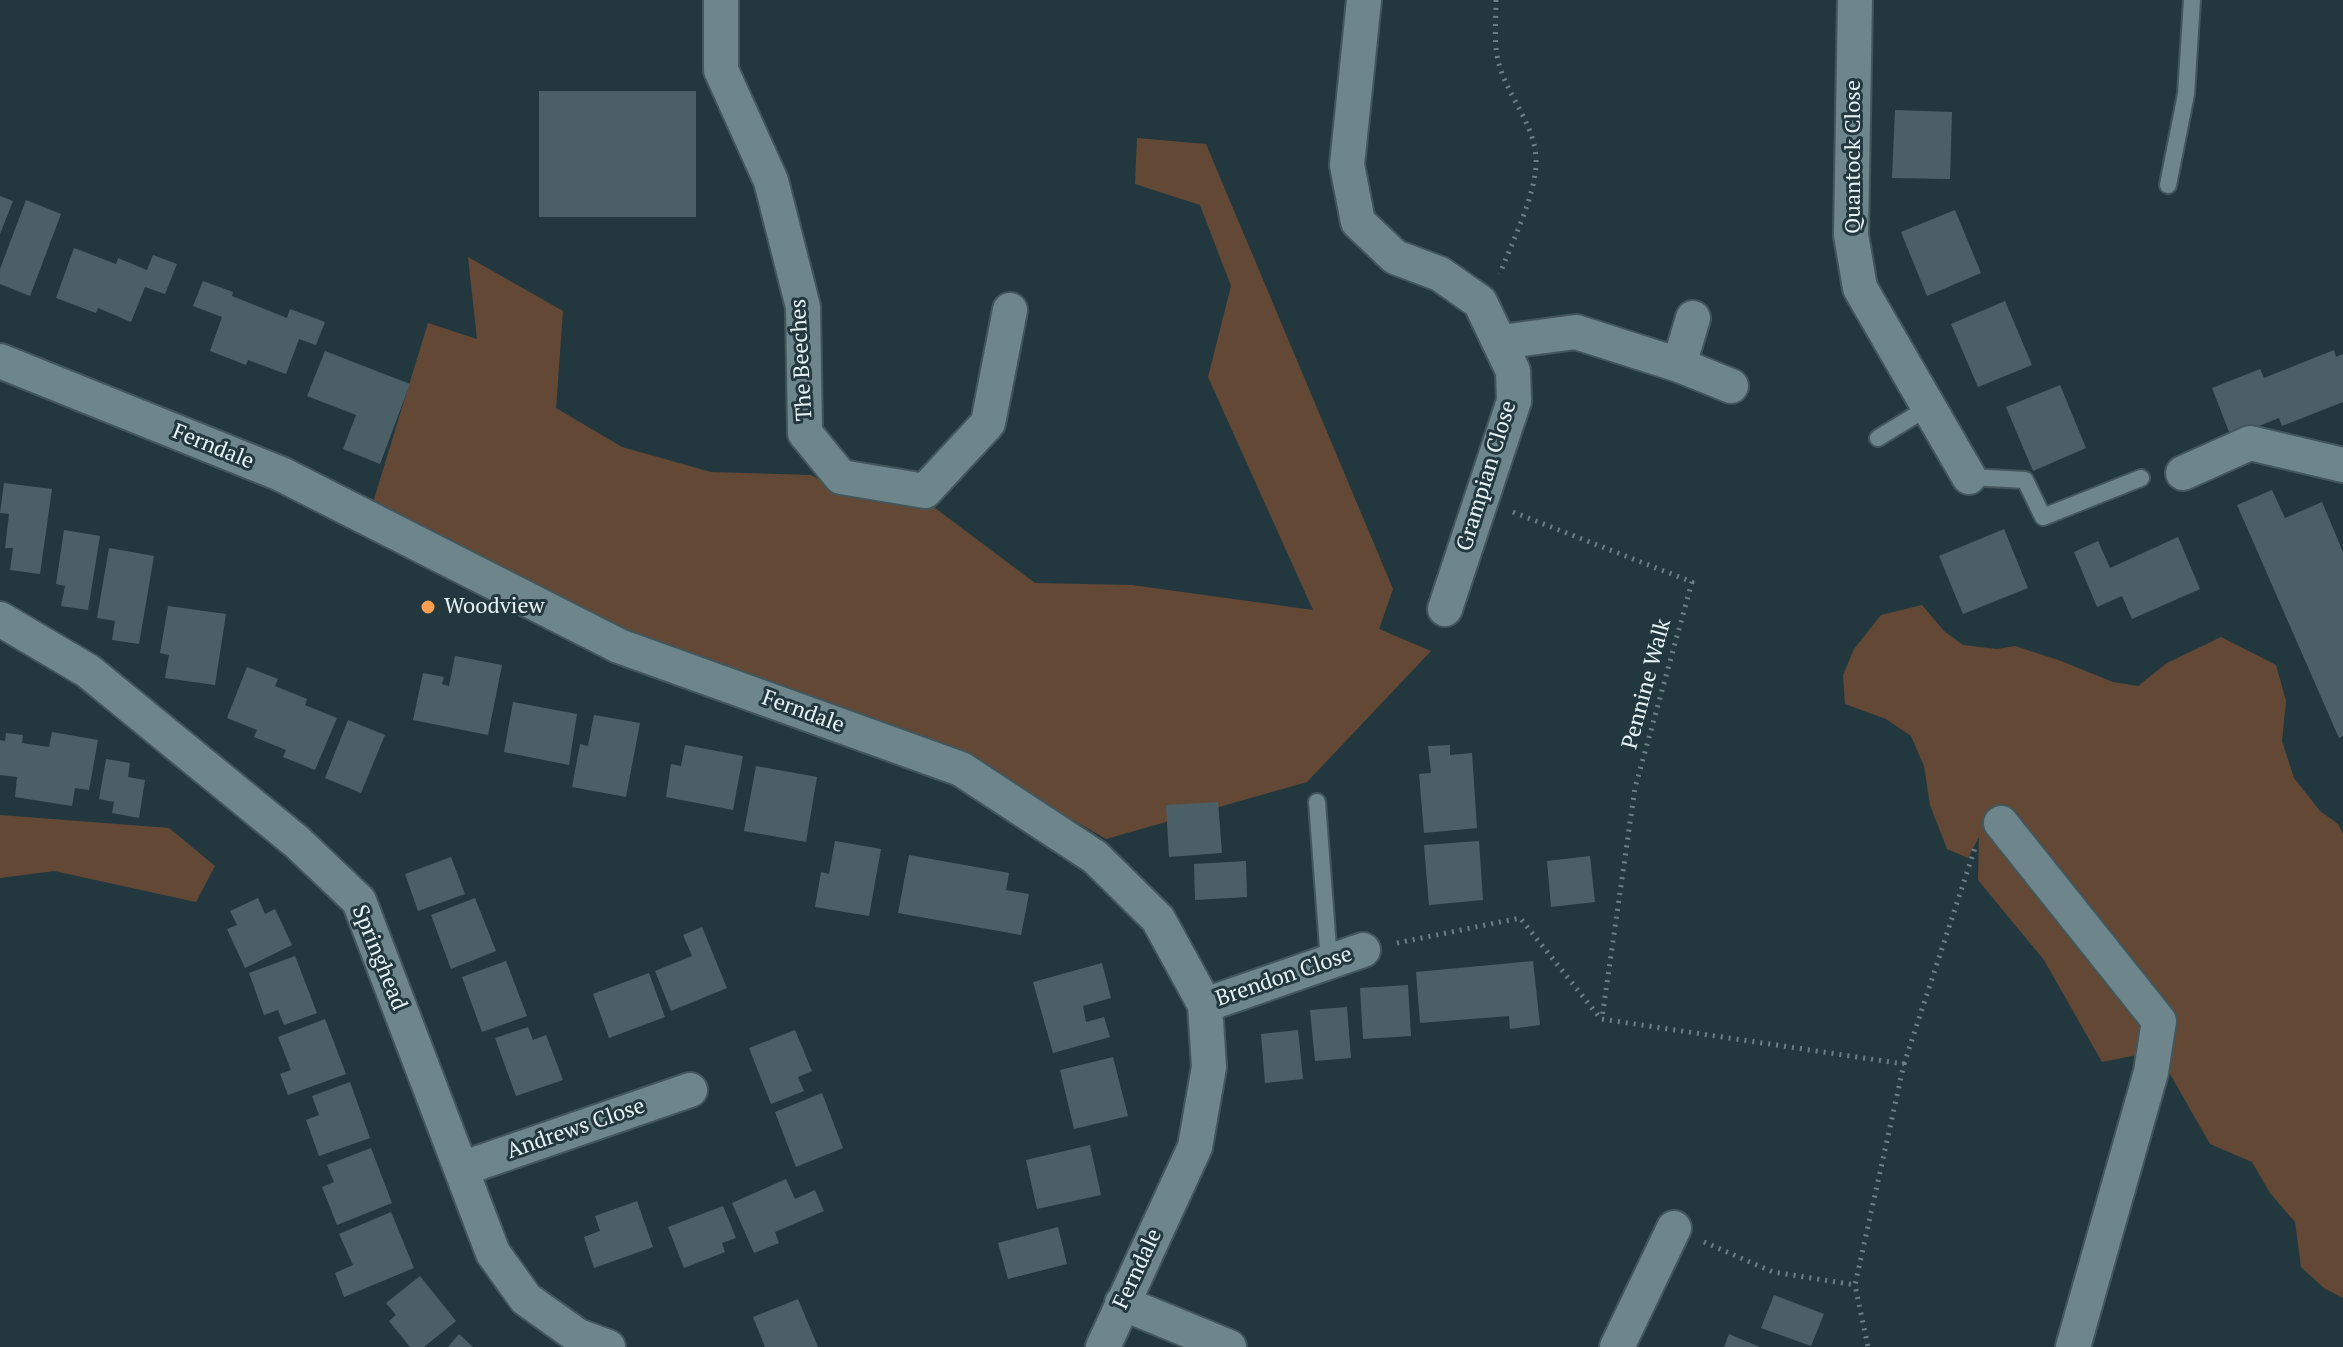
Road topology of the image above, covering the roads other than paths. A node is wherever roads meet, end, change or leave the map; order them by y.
1 (721, 0) edge
2 (1364, 0) edge
3 (1855, 0) edge
4 (2192, 0) edge
5 (2168, 185) dead end
6 (1010, 310) dead end
7 (1693, 318) dead end
8 (1501, 342) junction
9 (0, 361) edge
10 (1679, 365) junction
11 (1731, 386) dead end
12 (1929, 407) junction
13 (1878, 438) dead end
14 (2343, 465) edge
15 (2183, 473) dead end
16 (1969, 477) joint
17 (2141, 478) dead end
18 (1445, 609) dead end
19 (0, 619) edge
20 (1317, 802) dead end
21 (1990, 829) road end
22 (1363, 950) road end
23 (1329, 961) junction
24 (1205, 1005) junction
25 (690, 1090) dead end
26 (461, 1169) junction
27 (1674, 1228) road end
28 (1122, 1303) junction
29 (608, 1347) edge
30 (1103, 1347) edge
31 (1229, 1347) edge
32 (1617, 1347) edge
33 (2073, 1347) edge

1 - 6 street, The Beeches
2 - 8 street, Grampian Close
3 - 12 street, Quantock Close
4 - 5 lane
7 - 10 street
8 - 10 street
8 - 18 street, Grampian Close
9 - 24 street, Ferndale
10 - 11 street
12 - 13 lane
12 - 16 street, Quantock Close
14 - 15 street
16 - 17 lane
19 - 26 street, Springhead
20 - 23 lane
21 - 33 street
22 - 23 street, Brendon Close
23 - 24 street, Brendon Close
24 - 28 street, Ferndale
25 - 26 street, Andrews Close
26 - 29 street, Springhead
27 - 32 street
28 - 30 street, Ferndale
28 - 31 street

